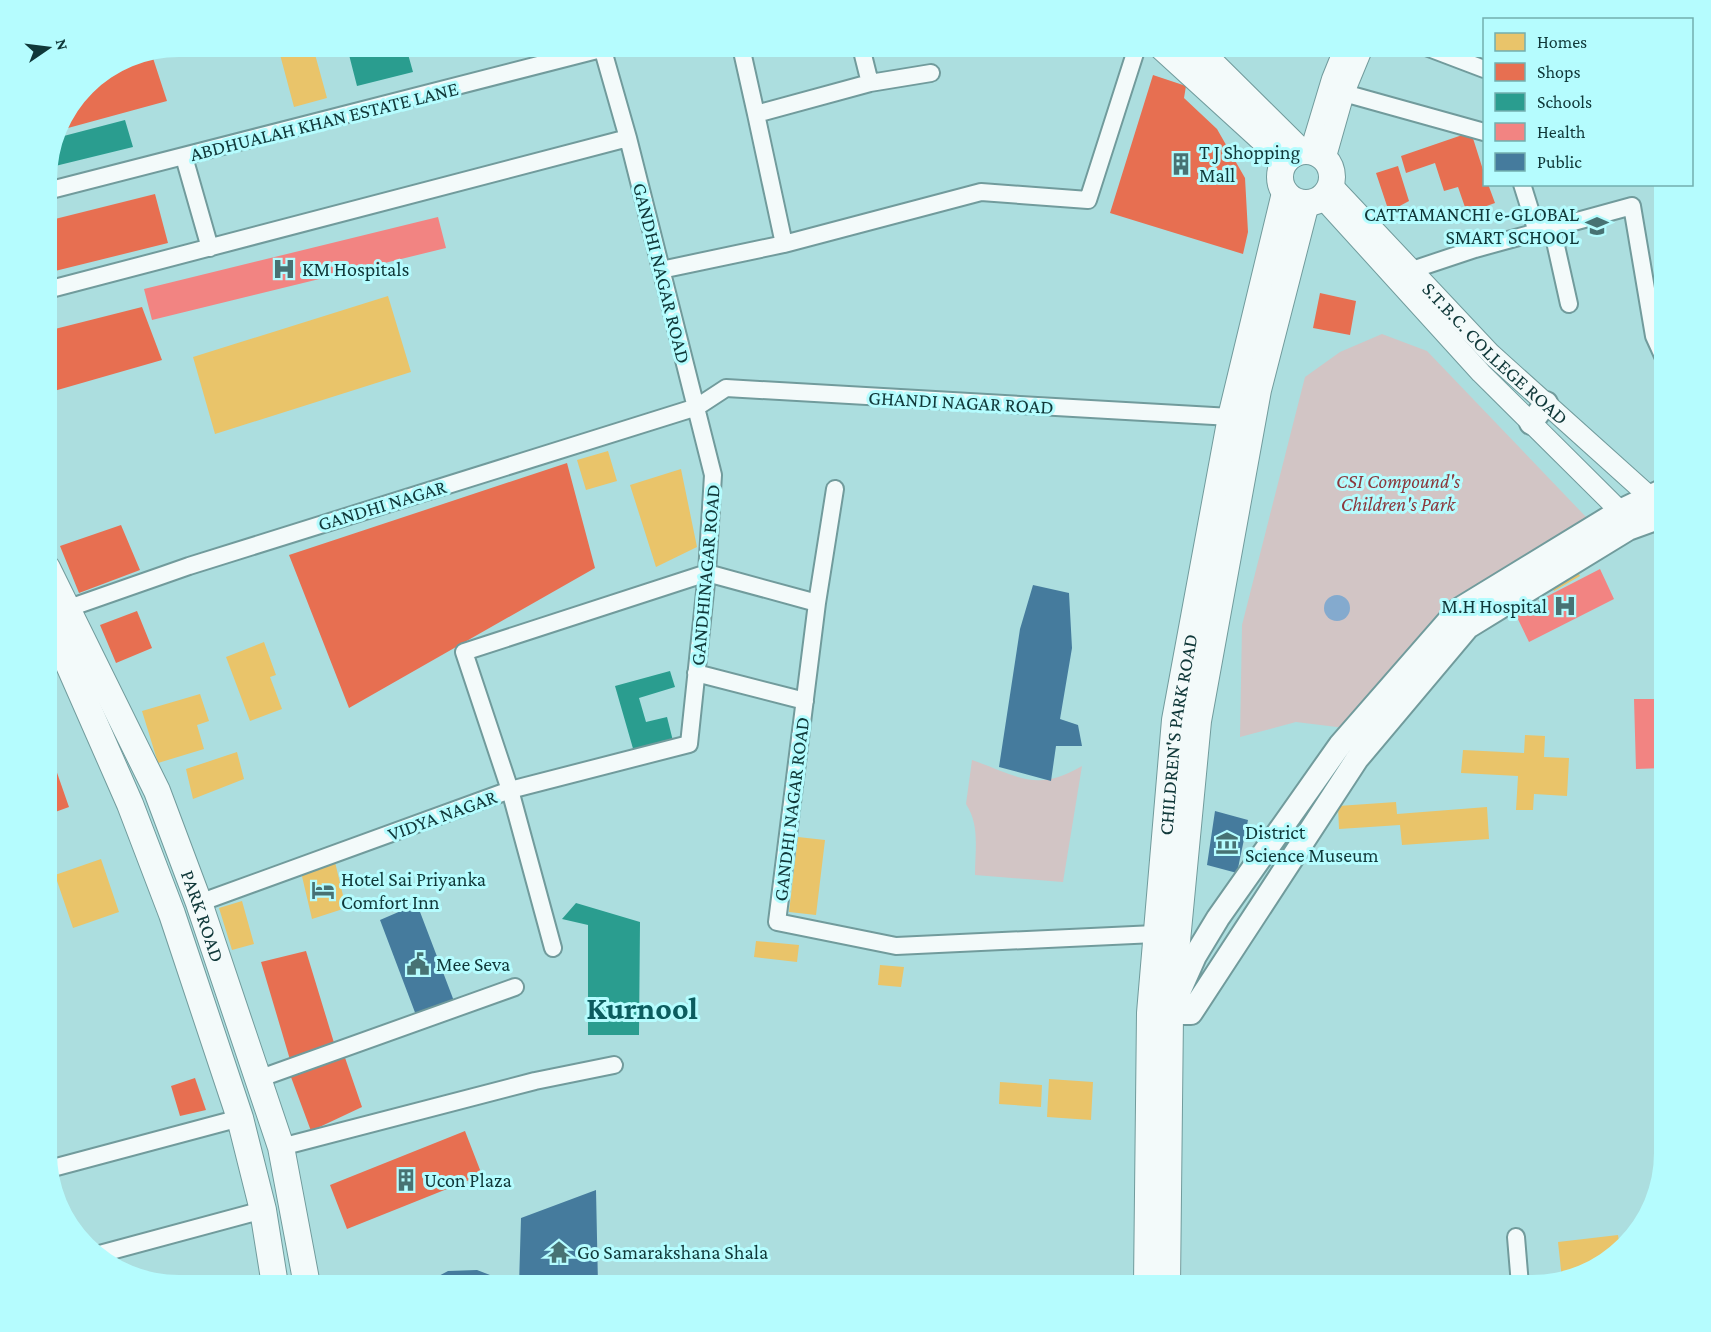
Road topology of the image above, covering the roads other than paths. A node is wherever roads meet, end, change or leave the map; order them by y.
1 (567, 57) edge
2 (605, 57) edge
3 (743, 57) edge
4 (864, 57) edge
5 (1134, 57) edge
6 (1174, 57) edge
7 (1206, 57) edge
8 (1341, 57) edge
9 (1359, 57) edge
10 (1454, 57) edge
11 (1483, 68) edge
12 (932, 73) dead end
13 (870, 83) junction
14 (1344, 93) junction
15 (756, 114) junction
16 (1483, 131) edge
17 (628, 138) junction
18 (184, 157) junction
19 (1308, 175) junction
20 (1523, 186) edge
21 (57, 188) edge
22 (1544, 230) junction
23 (784, 244) junction
24 (210, 248) junction
25 (661, 270) junction
26 (1412, 270) junction
27 (57, 287) edge
28 (1569, 304) dead end
29 (1654, 336) edge
30 (1546, 403) junction
31 (697, 407) junction
32 (1231, 417) junction
33 (1531, 423) junction
34 (835, 489) dead end
35 (1654, 491) edge
36 (1654, 495) edge
37 (1654, 518) edge
38 (1624, 520) junction
39 (707, 573) junction
40 (817, 603) junction
41 (58, 611) edge
42 (696, 673) junction
43 (805, 701) junction
44 (689, 744) joint
45 (510, 790) junction
46 (199, 903) junction
47 (172, 914) junction
48 (1155, 934) junction
49 (553, 948) dead end
50 (515, 987) dead end
51 (1160, 1013) junction
52 (614, 1065) dead end
53 (258, 1079) junction
54 (240, 1118) junction
55 (281, 1147) junction
56 (58, 1167) edge
57 (263, 1210) junction
58 (1516, 1237) dead end
59 (108, 1252) edge
60 (273, 1275) edge
61 (305, 1275) edge
62 (1147, 1275) edge
63 (1167, 1275) edge
64 (1519, 1275) edge

1 - 18 street, ABDHUALAH KHAN ESTATE LANE
2 - 17 street, GANDHI NAGAR ROAD
3 - 15 street
4 - 13 street
5 - 23 street
6 - 19 main road, S.T.B.C. COLLEGE ROAD
7 - 19 main road, S.T.B.C. COLLEGE ROAD
8 - 19 street
9 - 14 street
10 - 11 street
12 - 13 street
13 - 15 street
14 - 16 street
14 - 19 street
15 - 23 street
17 - 24 street
17 - 25 street, GANDHI NAGAR ROAD
18 - 21 street, ABDHUALAH KHAN ESTATE LANE
18 - 24 street
19 - 26 street, S.T.B.C. COLLEGE ROAD
19 - 32 main road, CHILDREN'S PARK ROAD
19 - 33 street
19 - 51 main road, CHILDREN'S PARK ROAD
20 - 22 street
22 - 26 street
22 - 28 street
22 - 29 street
23 - 25 street
24 - 27 street
25 - 31 street, GANDHI NAGAR ROAD
26 - 30 street, S.T.B.C. COLLEGE ROAD
30 - 33 main road
30 - 35 street, S.T.B.C. COLLEGE ROAD
31 - 32 street, GHANDI NAGAR ROAD
31 - 39 street, GANDHINAGAR ROAD
31 - 41 street, GANDHI NAGAR
32 - 48 main road, CHILDREN'S PARK ROAD
33 - 38 street
34 - 40 street, GANDHI NAGAR ROAD
36 - 38 main road
37 - 38 main road
38 - 51 main road
39 - 40 street
39 - 42 street, GANDHINAGAR ROAD
39 - 45 street
40 - 43 street, GANDHI NAGAR ROAD
41 - 46 main road, PARK ROAD
41 - 47 main road, PARK ROAD
42 - 43 street
42 - 44 street, GANDHINAGAR ROAD
43 - 48 street, GANDHI NAGAR ROAD
44 - 45 street, VIDYA NAGAR
45 - 46 street, VIDYA NAGAR
45 - 49 street
46 - 47 main road
46 - 53 main road, PARK ROAD
47 - 54 main road, PARK ROAD
48 - 51 main road, CHILDREN'S PARK ROAD
50 - 53 street
51 - 62 main road, CHILDREN'S PARK ROAD
51 - 63 main road, CHILDREN'S PARK ROAD
52 - 55 street
53 - 55 main road, PARK ROAD
54 - 56 street
54 - 57 main road, PARK ROAD
55 - 61 main road, PARK ROAD
57 - 59 street
57 - 60 main road, PARK ROAD
58 - 64 street

